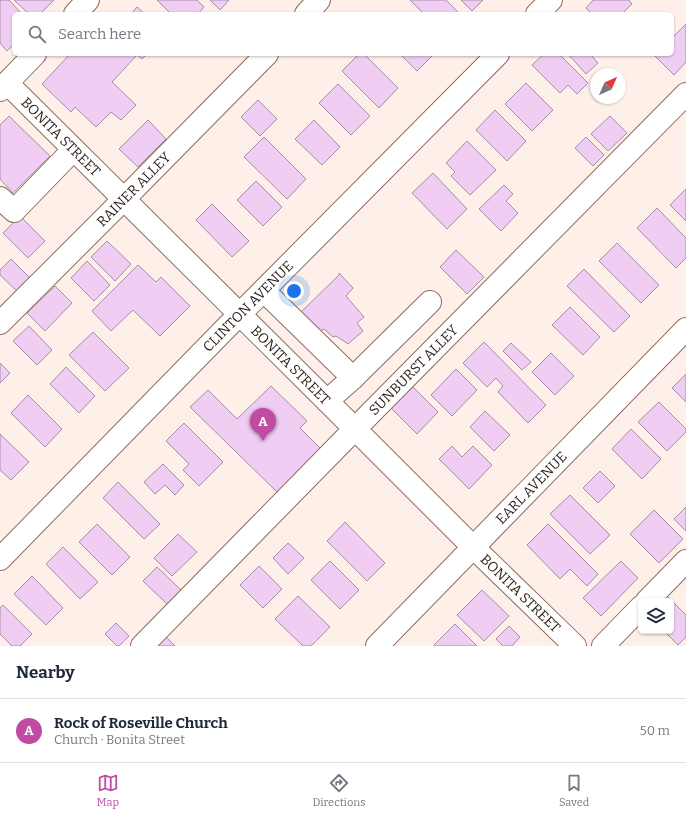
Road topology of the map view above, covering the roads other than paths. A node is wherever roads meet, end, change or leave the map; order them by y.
1 (88, 0) edge
2 (320, 0) edge
3 (551, 0) edge
4 (77, 12) edge
5 (308, 12) edge
6 (539, 12) edge
7 (33, 56) edge
8 (265, 56) edge
9 (496, 56) edge
10 (3, 87) edge
11 (686, 94) edge
12 (73, 150) junction
13 (0, 198) edge
14 (124, 200) junction
15 (264, 291) junction
16 (430, 302) dead end
17 (240, 315) junction
18 (0, 323) edge
19 (686, 329) edge
20 (353, 378) junction
21 (327, 401) junction
22 (356, 429) junction
23 (473, 547) junction
24 (0, 559) edge
25 (686, 561) edge
26 (650, 598) edge
27 (638, 610) edge
28 (142, 646) edge
29 (377, 646) edge
30 (575, 646) edge
31 (603, 646) edge

1 - 4 street
2 - 5 street
3 - 6 street
7 - 10 street
8 - 14 street, RAINER ALLEY
9 - 15 street, CLINTON AVENUE
10 - 12 street, BONITA STREET
11 - 22 street, SUNBURST ALLEY
12 - 13 street
12 - 14 street, BONITA STREET
14 - 17 street, BONITA STREET
14 - 18 street, RAINER ALLEY
15 - 17 street, CLINTON AVENUE
15 - 20 street
16 - 20 street
17 - 21 street, BONITA STREET
17 - 24 street, CLINTON AVENUE
19 - 23 street, EARL AVENUE
20 - 21 street
21 - 22 street, BONITA STREET
22 - 23 street, BONITA STREET
22 - 28 street, SUNBURST ALLEY
23 - 29 street, EARL AVENUE
23 - 30 street, BONITA STREET
25 - 26 street
27 - 31 street

